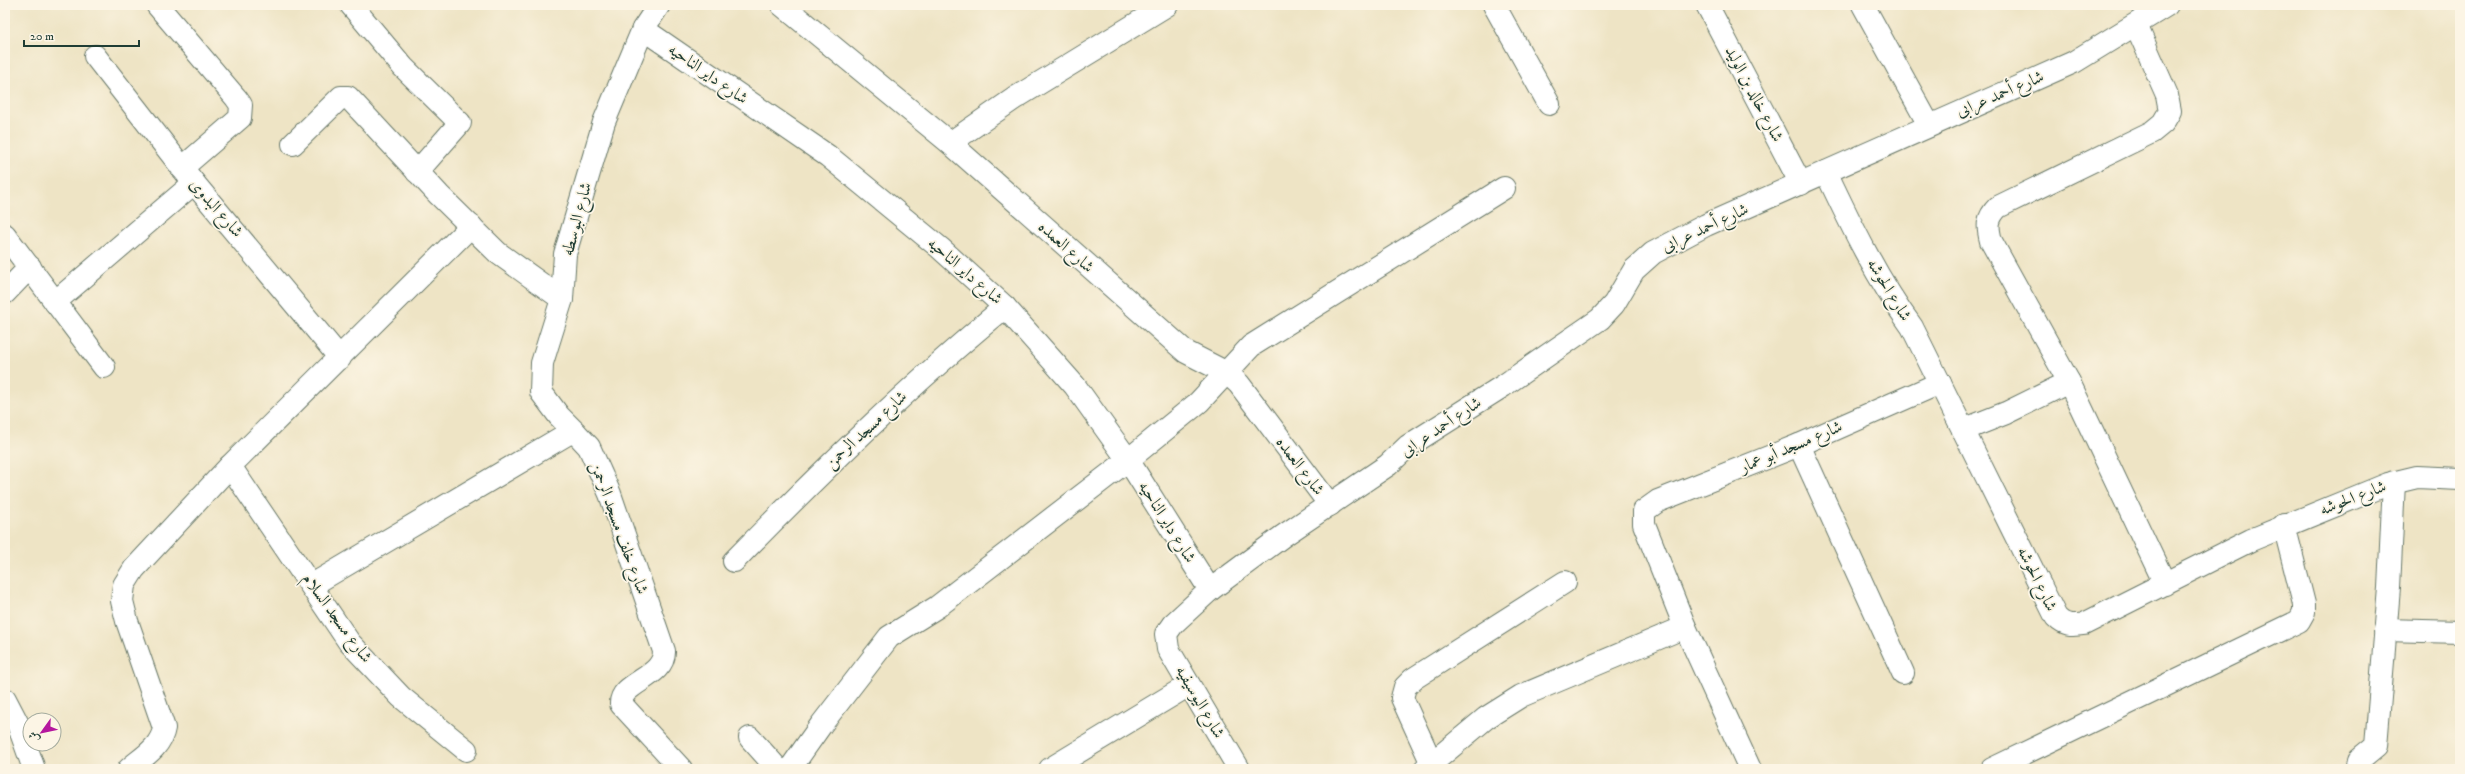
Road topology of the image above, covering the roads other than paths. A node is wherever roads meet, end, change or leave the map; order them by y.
1 (157, 5) edge
2 (351, 5) edge
3 (659, 5) edge
4 (782, 5) edge
5 (1167, 5) edge
6 (1494, 5) edge
7 (1707, 5) edge
8 (1863, 5) edge
9 (2167, 5) edge
10 (2136, 25) junction
11 (642, 29) junction
12 (95, 56) dead end
13 (1549, 104) dead end
14 (1929, 125) junction
15 (950, 143) junction
16 (293, 144) dead end
17 (417, 172) junction
18 (1826, 172) junction
19 (188, 176) junction
20 (1801, 184) junction
21 (1504, 188) dead end
22 (471, 226) junction
23 (5, 235) edge
24 (30, 267) junction
25 (5, 293) edge
26 (562, 299) junction
27 (55, 302) junction
28 (1005, 307) junction
29 (340, 358) junction
30 (104, 367) dead end
31 (1227, 373) junction
32 (2069, 382) junction
33 (1940, 383) junction
34 (1963, 430) junction
35 (575, 432) junction
36 (1799, 445) junction
37 (1128, 460) junction
38 (230, 466) junction
39 (2460, 479) edge
40 (2394, 482) junction
41 (1330, 505) junction
42 (2284, 525) junction
43 (734, 561) dead end
44 (1565, 582) dead end
45 (2165, 584) junction
46 (312, 585) junction
47 (1210, 590) junction
48 (1685, 628) junction
49 (2385, 630) junction
50 (2460, 632) edge
51 (1166, 634) joint
52 (1903, 673) dead end
53 (1189, 685) junction
54 (5, 701) edge
55 (750, 738) dead end
56 (466, 750) dead end
57 (1429, 766) edge
58 (34, 769) edge
59 (129, 769) edge
60 (681, 769) edge
61 (778, 769) edge
62 (790, 769) edge
63 (1050, 769) edge
64 (1239, 769) edge
65 (1750, 769) edge
66 (1992, 769) edge
67 (2357, 769) edge

1 - 19 street
2 - 17 street
3 - 11 street, شارع البوسطه
4 - 15 street, شارع العمده
5 - 15 street
6 - 13 street
7 - 20 street, شارع خالد بن الوليد
8 - 14 street
9 - 10 street, شارع أحمد عرابى
10 - 14 street, شارع أحمد عرابى
10 - 32 street
11 - 26 street, شارع البوسطه
11 - 28 street, شارع داير الناحيه
12 - 19 street, شارع البدوى
14 - 18 street, شارع أحمد عرابى
15 - 31 street, شارع العمده
16 - 17 street
17 - 22 street
18 - 20 street, شارع أحمد عرابى
18 - 33 street, شارع الحوشه
19 - 27 street
19 - 29 street, شارع البدوى
20 - 41 street, شارع أحمد عرابى
21 - 31 street
22 - 26 street
22 - 29 street
23 - 24 street
24 - 25 street
24 - 27 street
26 - 35 street, شارع البوسطه
27 - 30 street
28 - 37 street, شارع داير الناحيه
28 - 43 street, شارع مسجد الرحمن
29 - 38 street
31 - 37 street
31 - 41 street, شارع العمده
32 - 34 street
32 - 45 street
33 - 34 street, شارع الحوشه
33 - 36 street, شارع مسجد أبو عمار
34 - 45 street, شارع الحوشه
35 - 46 street
35 - 60 street, شارع خلف مسجد الرحمن
36 - 48 street, شارع مسجد أبو عمار
36 - 52 street
37 - 47 street, شارع داير الناحيه
37 - 62 street
38 - 46 street, شارع مسجد السلام
38 - 59 street
39 - 40 street, شارع الحوشه
40 - 42 street, شارع الحوشه
40 - 49 street
41 - 47 street, شارع أحمد عرابى
42 - 45 street, شارع الحوشه
42 - 66 street
44 - 57 street
46 - 56 street, شارع مسجد السلام
47 - 51 street, شارع أحمد عرابى
48 - 57 street
48 - 65 street
49 - 50 street
49 - 67 street
51 - 53 street, شارع اليوسيفيه
53 - 63 street
53 - 64 street, شارع اليوسيفيه
54 - 58 street
55 - 61 street

